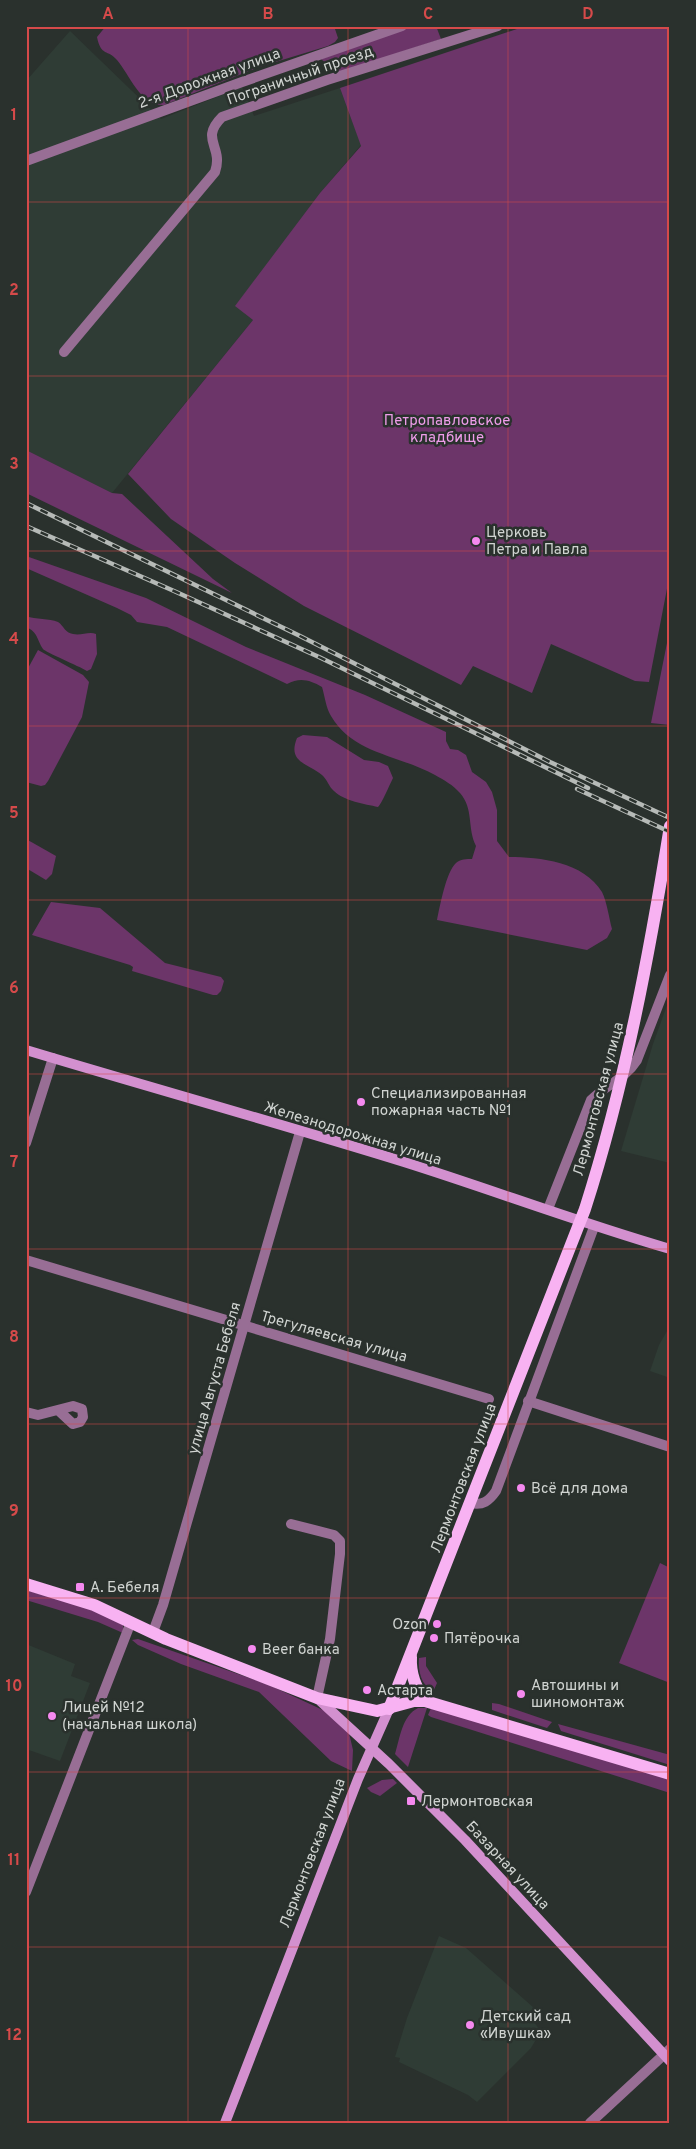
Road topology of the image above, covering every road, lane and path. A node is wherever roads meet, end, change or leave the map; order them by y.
1 (402, 26) edge
2 (498, 26) edge
3 (26, 161) edge
4 (64, 352) dead end
5 (670, 826) edge
6 (670, 975) edge
7 (26, 1050) edge
8 (53, 1058) junction
9 (300, 1132) junction
10 (26, 1143) edge
11 (548, 1209) junction
12 (594, 1227) junction
13 (670, 1249) edge
14 (26, 1260) edge
15 (245, 1326) junction
16 (489, 1399) dead end
17 (528, 1401) junction
18 (58, 1410) dead end
19 (26, 1412) edge
20 (670, 1447) edge
21 (470, 1503) junction
22 (292, 1524) dead end
23 (26, 1584) edge
24 (132, 1622) junction
25 (153, 1632) junction
26 (412, 1652) junction
27 (317, 1698) junction
28 (425, 1701) junction
29 (389, 1709) junction
30 (372, 1748) junction
31 (670, 1774) edge
32 (26, 1892) edge
33 (668, 2054) edge
34 (224, 2123) edge
35 (590, 2123) edge

1 - 3 street, 2-я Дорожная улица
2 - 4 street, Пограничный проезд
5 - 21 main road, Лермонтовская улица
6 - 11 street
7 - 8 main road, Железнодорожная улица
8 - 9 main road, Железнодорожная улица
8 - 10 street
9 - 11 main road, Железнодорожная улица
9 - 15 street, улица Августа Бебеля
11 - 12 main road, Железнодорожная улица
12 - 13 main road, Железнодорожная улица
12 - 17 street
14 - 15 street, Трегуляевская улица
15 - 16 street, Трегуляевская улица
15 - 25 street, улица Августа Бебеля
17 - 20 street
17 - 21 street
18 - 19 street
21 - 26 main road, Лермонтовская улица
22 - 27 street
23 - 24 main road
24 - 25 main road
24 - 32 street
25 - 27 main road
26 - 28 main road
26 - 29 main road, Лермонтовская улица
27 - 29 main road
27 - 30 main road, Базарная улица
28 - 29 main road
28 - 31 main road
29 - 30 main road, Лермонтовская улица
30 - 33 main road, Базарная улица
30 - 34 main road, Лермонтовская улица
33 - 35 street

